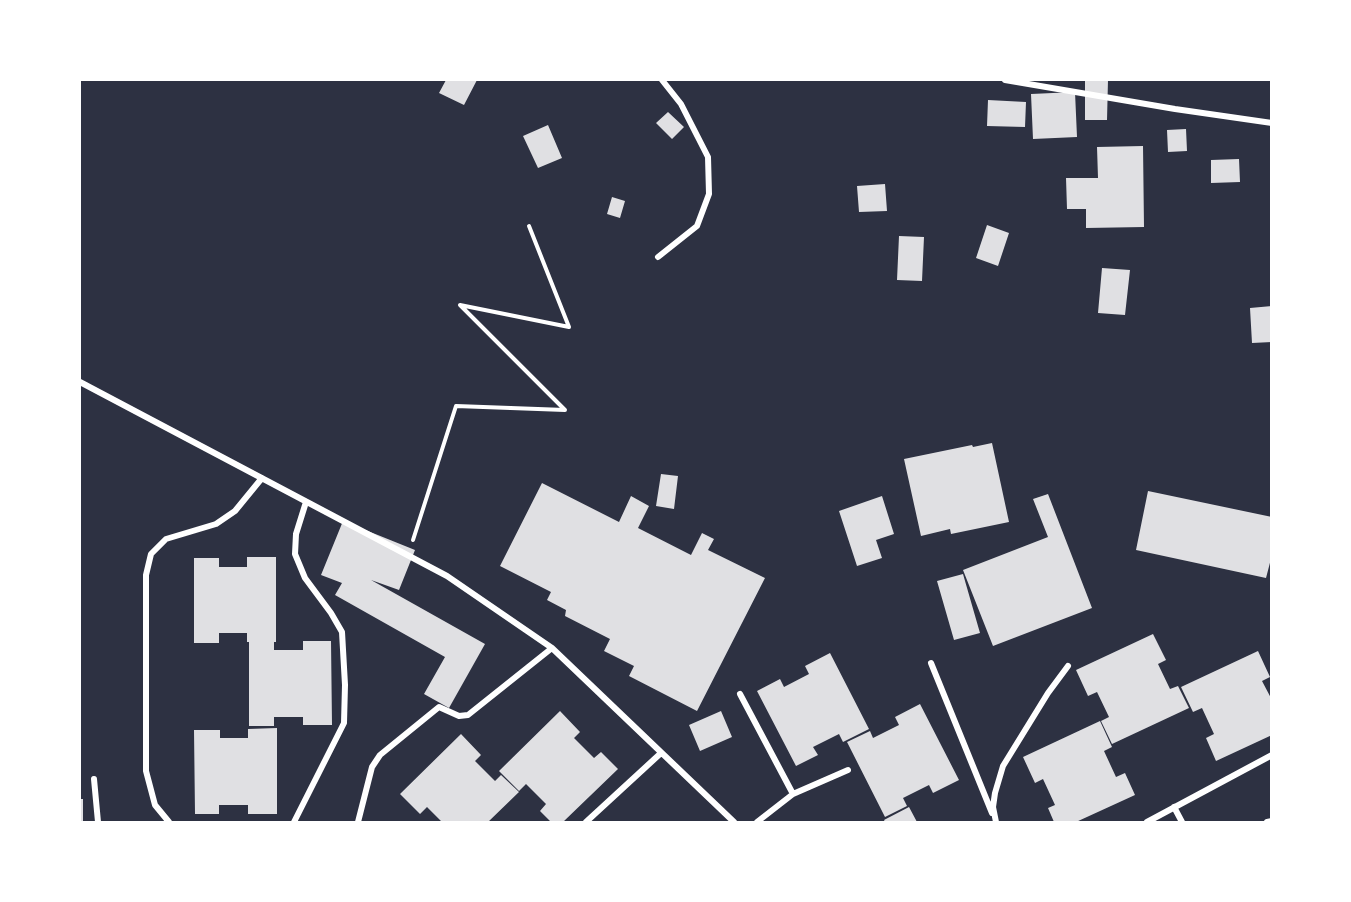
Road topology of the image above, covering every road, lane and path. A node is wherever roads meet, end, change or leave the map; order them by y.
1 (662, 80) edge
2 (1005, 80) edge
3 (1272, 123) edge
4 (529, 226) dead end
5 (658, 257) dead end
6 (80, 382) edge
7 (262, 478) junction
8 (306, 502) junction
9 (408, 555) junction
10 (552, 648) junction
11 (931, 663) dead end
12 (1068, 666) dead end
13 (740, 694) dead end
14 (661, 753) junction
15 (1272, 755) edge
16 (848, 770) dead end
17 (94, 779) dead end
18 (793, 794) junction
19 (1174, 807) junction
20 (1272, 821) edge
21 (98, 822) edge
22 (169, 822) edge
23 (294, 822) edge
24 (358, 822) edge
25 (586, 822) edge
26 (734, 822) edge
27 (757, 822) edge
28 (996, 822) edge
29 (1147, 822) edge
30 (1182, 822) edge
31 (1267, 822) edge

1 - 5 street
2 - 3 street
4 - 9 path
6 - 7 street
7 - 8 street
7 - 22 street
8 - 9 street
8 - 23 street
9 - 10 street
10 - 14 street
10 - 24 street
11 - 28 street
12 - 28 street
13 - 18 street
14 - 25 street
14 - 26 street
15 - 19 street
16 - 18 street
17 - 21 street
18 - 27 street
19 - 29 street
19 - 30 street
20 - 31 street

